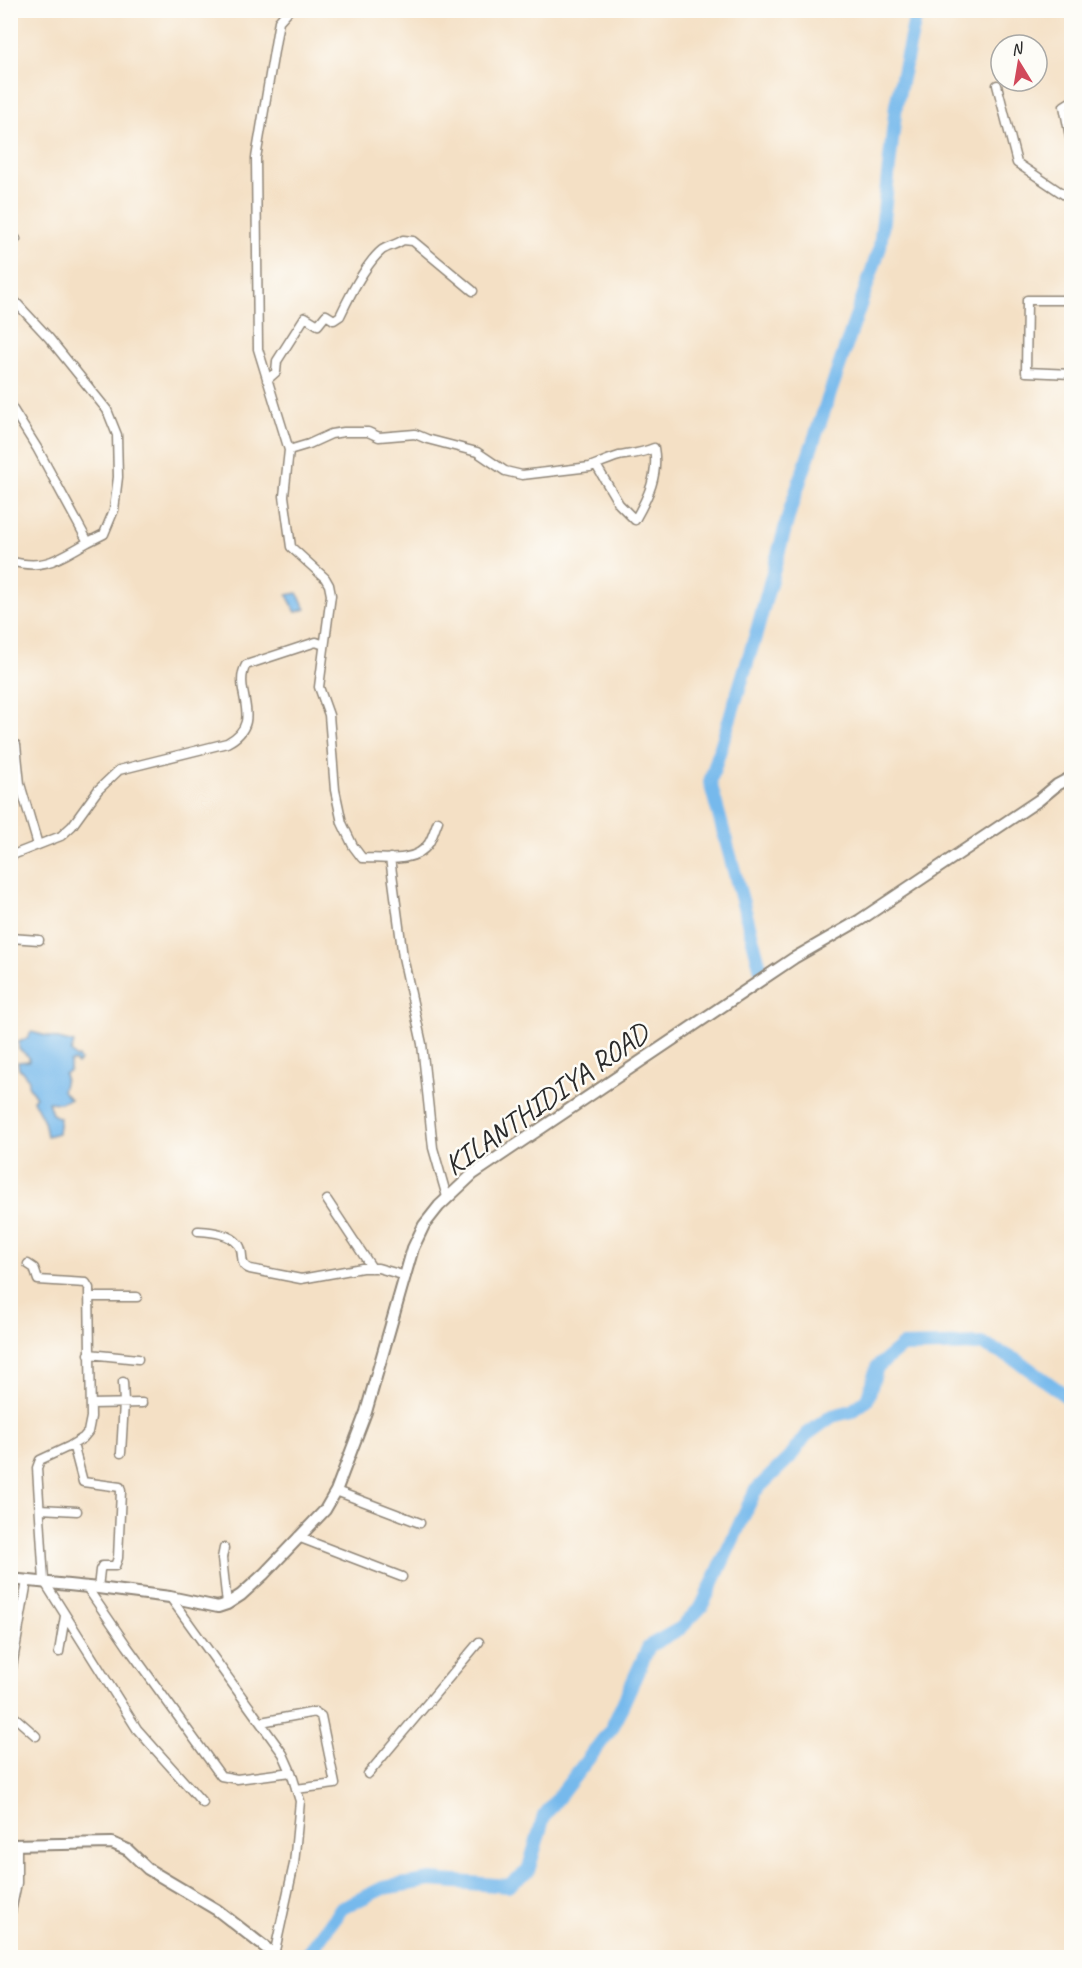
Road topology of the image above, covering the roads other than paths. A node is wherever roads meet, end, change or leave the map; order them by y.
1 (289, 10) edge
2 (999, 93) edge
3 (1071, 101) edge
4 (1071, 147) edge
5 (1071, 200) edge
6 (473, 291) dead end
7 (10, 296) edge
8 (1071, 300) edge
9 (1071, 374) edge
10 (267, 380) junction
11 (10, 405) edge
12 (289, 450) junction
13 (596, 465) junction
14 (88, 542) junction
15 (10, 561) edge
16 (324, 645) junction
17 (16, 745) dead end
18 (1071, 777) edge
19 (438, 821) dead end
20 (38, 845) junction
21 (10, 856) edge
22 (390, 858) junction
23 (10, 938) edge
24 (39, 940) dead end
25 (447, 1197) junction
26 (327, 1200) dead end
27 (198, 1231) dead end
28 (28, 1264) dead end
29 (372, 1268) junction
30 (406, 1275) junction
31 (89, 1297) junction
32 (137, 1298) dead end
33 (89, 1354) junction
34 (138, 1359) dead end
35 (123, 1382) dead end
36 (124, 1403) junction
37 (142, 1403) dead end
38 (91, 1404) junction
39 (73, 1444) junction
40 (121, 1453) dead end
41 (336, 1491) junction
42 (40, 1509) junction
43 (77, 1511) dead end
44 (420, 1523) dead end
45 (298, 1537) junction
46 (224, 1548) dead end
47 (402, 1576) dead end
48 (10, 1579) edge
49 (27, 1581) junction
50 (44, 1581) junction
51 (86, 1586) junction
52 (98, 1588) junction
53 (170, 1598) junction
54 (227, 1604) junction
55 (65, 1616) junction
56 (479, 1642) dead end
57 (59, 1652) dead end
58 (10, 1678) edge
59 (10, 1713) edge
60 (261, 1722) junction
61 (36, 1736) dead end
62 (291, 1772) junction
63 (368, 1774) dead end
64 (296, 1789) junction
65 (203, 1803) dead end
66 (14, 1846) edge
67 (10, 1916) edge
68 (277, 1956) edge

1 - 10 street
2 - 5 street
3 - 4 street
6 - 10 street
7 - 14 street
8 - 9 street
10 - 12 street
11 - 14 street
12 - 13 street
12 - 16 street
13 - 13 street
14 - 15 street
16 - 20 street
16 - 22 street
17 - 20 street
18 - 25 street, KILANTHIDIYA ROAD
19 - 22 street
20 - 21 street
22 - 25 street
23 - 24 street
25 - 30 street, KILANTHIDIYA ROAD
26 - 29 street
27 - 29 street
28 - 31 street
29 - 30 street
30 - 41 street, KILANTHIDIYA ROAD
31 - 32 street
31 - 33 street
33 - 34 street
33 - 38 street
35 - 36 street
36 - 37 street
36 - 38 street
36 - 40 street
38 - 39 street
39 - 42 street
39 - 52 street
41 - 44 street
41 - 45 street, KILANTHIDIYA ROAD
42 - 43 street
42 - 50 street
45 - 47 street
45 - 54 street, KILANTHIDIYA ROAD
46 - 54 street
48 - 49 street
49 - 50 street
49 - 58 street
50 - 51 street
50 - 55 street
51 - 52 street
51 - 62 street
52 - 53 street
53 - 54 street
53 - 60 street
55 - 57 street
55 - 65 street
56 - 63 street
59 - 61 street
60 - 62 street
60 - 64 street
62 - 64 street
64 - 68 street
66 - 67 street
66 - 68 street

